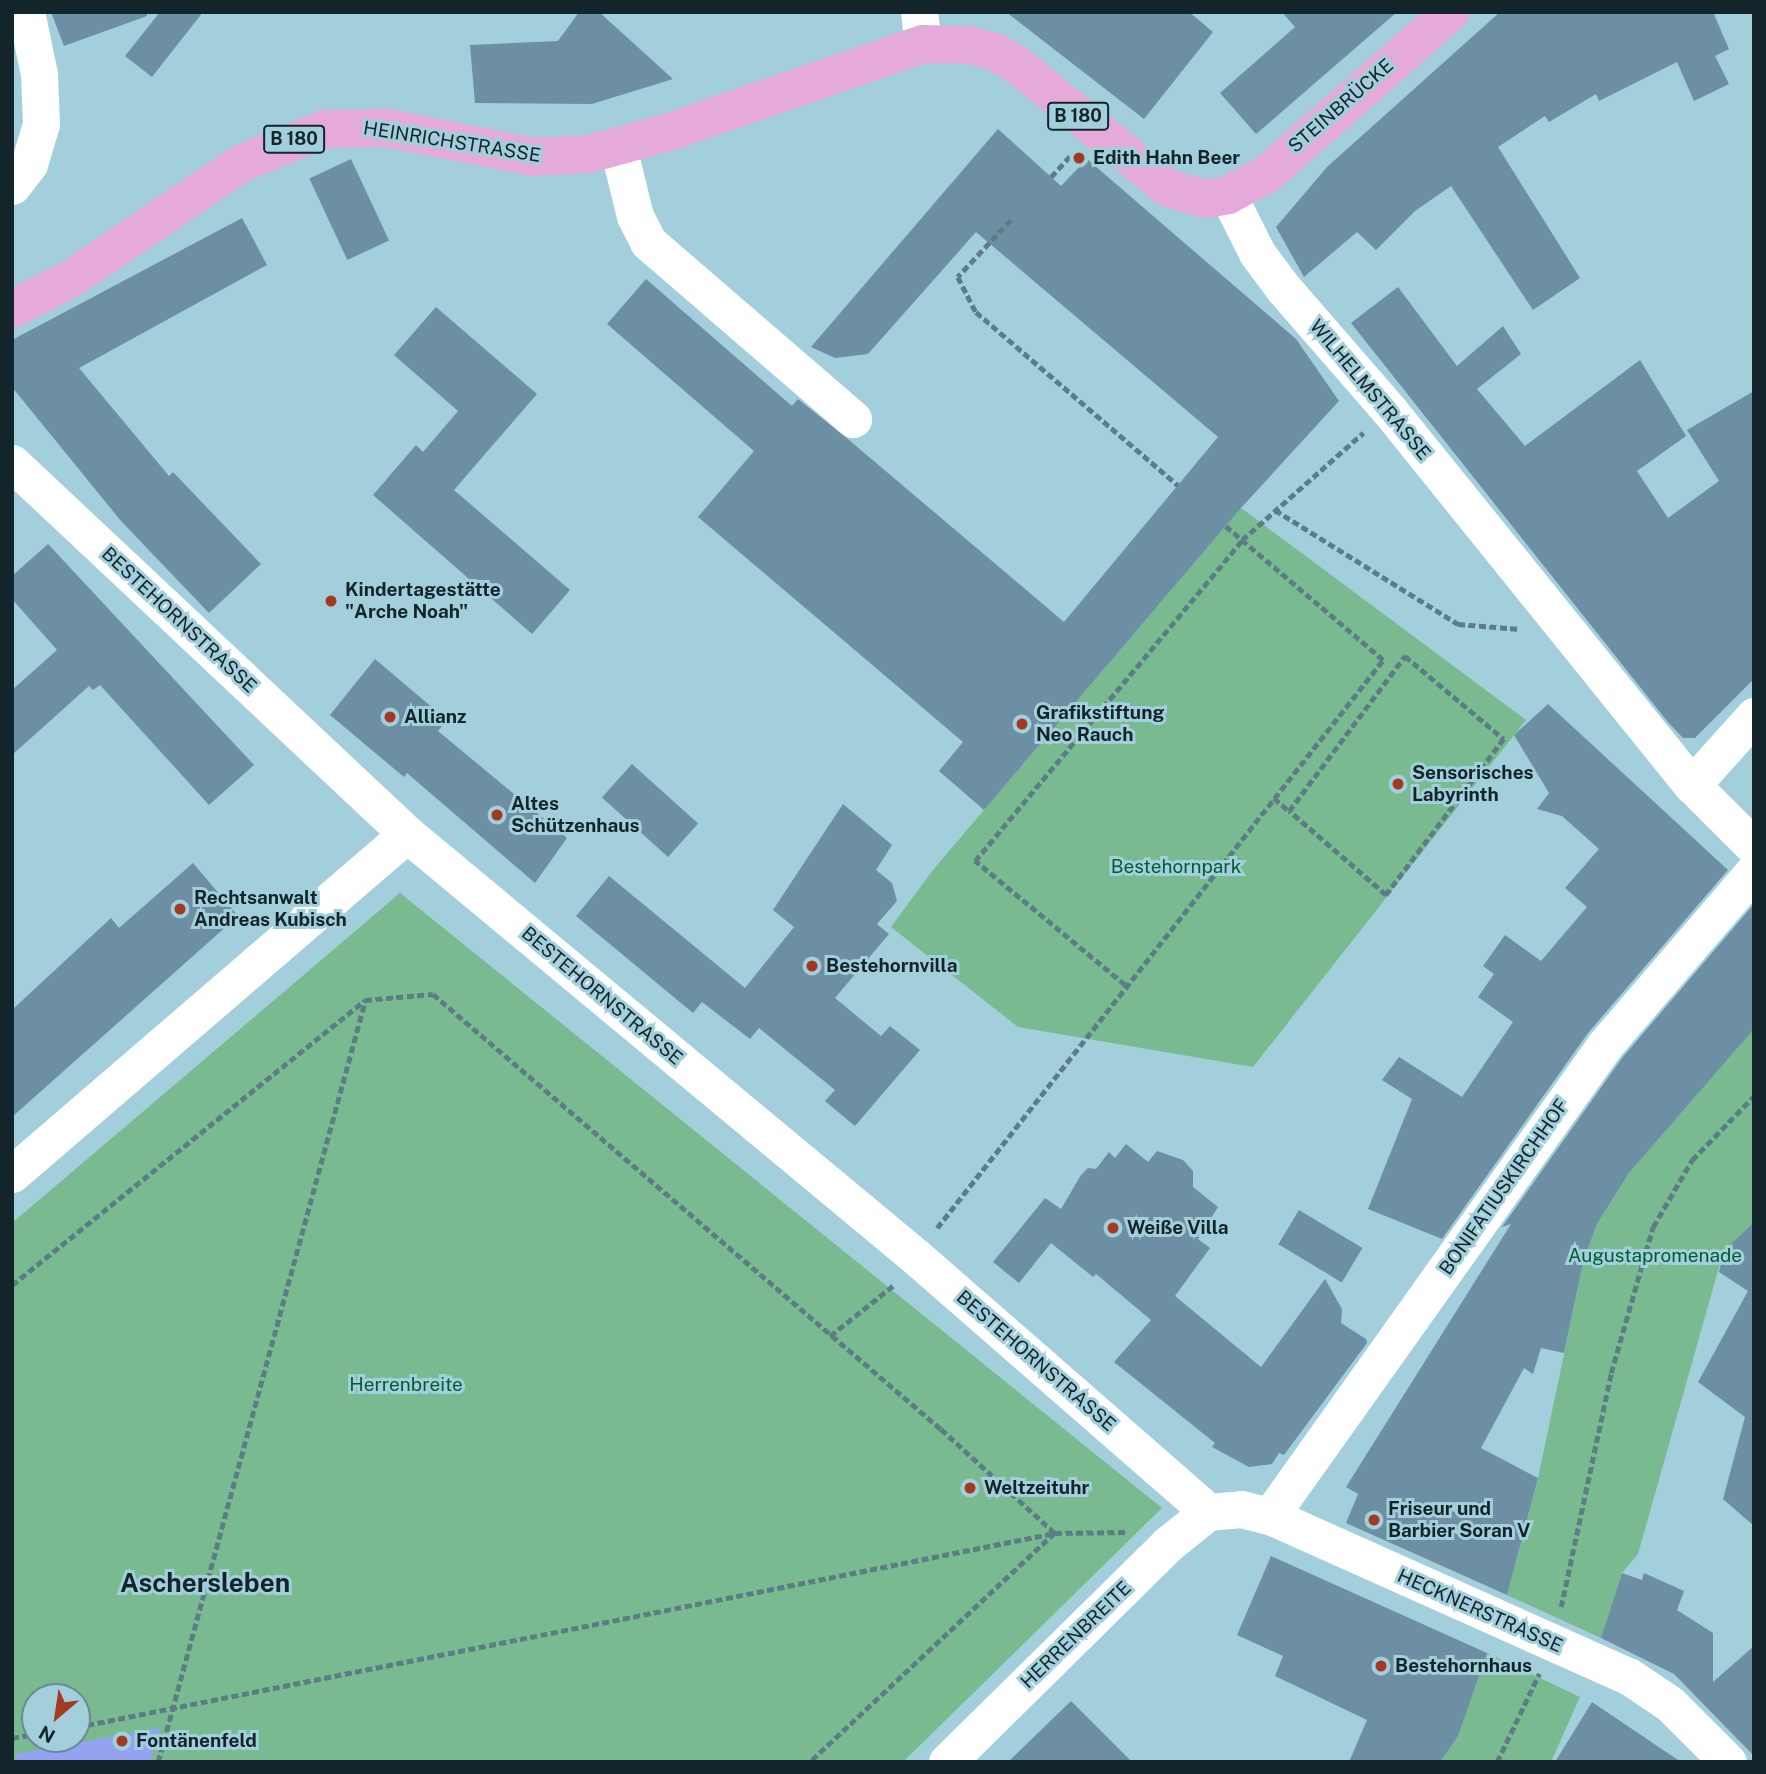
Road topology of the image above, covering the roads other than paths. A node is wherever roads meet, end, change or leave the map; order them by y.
1 (26, 12) edge
2 (1451, 12) edge
3 (921, 28) edge
4 (618, 147) junction
5 (12, 186) edge
6 (1228, 195) junction
7 (12, 309) edge
8 (853, 419) dead end
9 (12, 463) edge
10 (1754, 716) edge
11 (1692, 785) junction
12 (407, 834) junction
13 (1754, 848) edge
14 (1754, 871) edge
15 (12, 1174) edge
16 (1208, 1511) junction
17 (1270, 1516) junction
18 (947, 1762) edge
19 (1728, 1762) edge

1 - 5 street
2 - 6 main road, STEINBRÜCKE / B 180
3 - 4 main road, HEINRICHSTRASSE / B 180
3 - 6 main road, B 180
4 - 7 main road, HEINRICHSTRASSE / B 180
4 - 8 street
6 - 11 street, WILHELMSTRASSE
9 - 12 street, BESTEHORNSTRASSE
10 - 11 street
11 - 13 street, WILHELMSTRASSE
12 - 15 street
12 - 16 street, BESTEHORNSTRASSE
14 - 17 street, BONIFATIUSKIRCHHOF
16 - 17 street, HECKNERSTRASSE
16 - 18 street, HERRENBREITE
17 - 19 street, HECKNERSTRASSE

